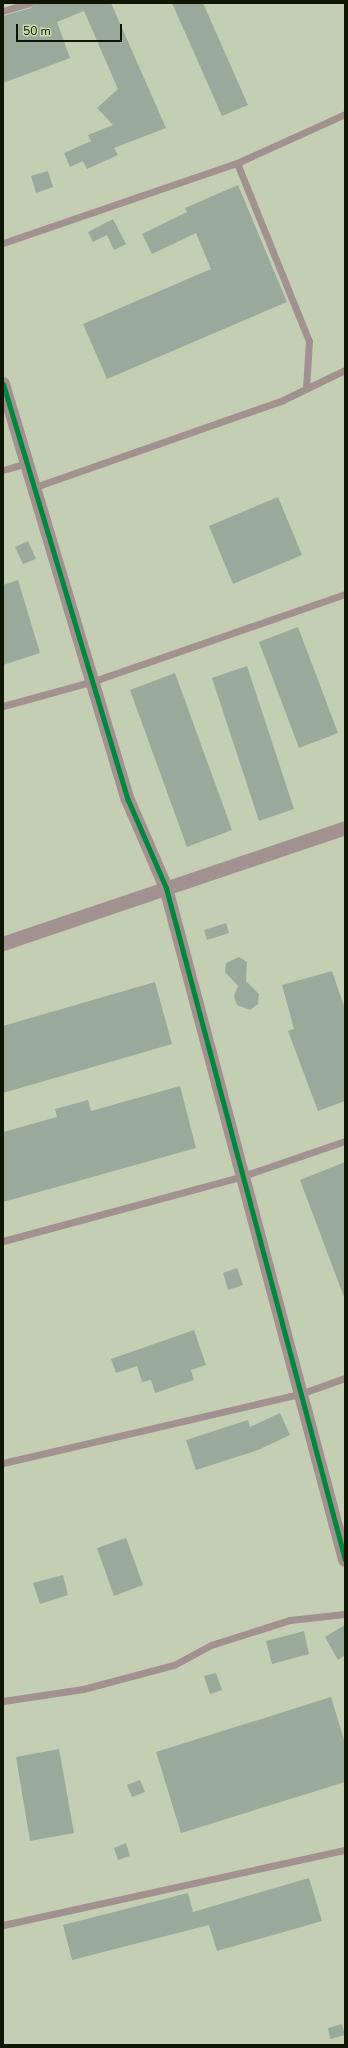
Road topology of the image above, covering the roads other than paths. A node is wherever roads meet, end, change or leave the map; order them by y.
1 (30, 3) edge
2 (3, 11) edge
3 (345, 114) edge
4 (237, 163) junction
5 (3, 243) edge
6 (345, 370) edge
7 (3, 384) edge
8 (306, 387) junction
9 (28, 463) junction
10 (3, 470) edge
11 (35, 488) junction
12 (345, 594) edge
13 (91, 682) junction
14 (3, 706) edge
15 (345, 828) edge
16 (166, 888) junction
17 (3, 944) edge
18 (345, 1140) edge
19 (240, 1177) junction
20 (3, 1241) edge
21 (345, 1378) edge
22 (300, 1394) junction
23 (3, 1463) edge
24 (345, 1560) edge
25 (345, 1614) edge
26 (3, 1701) edge
27 (345, 1850) edge
28 (3, 1925) edge

1 - 2 lane
3 - 4 lane
4 - 5 lane
4 - 8 lane
6 - 8 lane
7 - 9 street
8 - 11 lane
9 - 10 lane
9 - 11 street
11 - 13 street
12 - 13 lane
13 - 14 lane
13 - 16 street
15 - 16 street
16 - 17 street
16 - 19 street
18 - 19 lane
19 - 20 lane
19 - 22 street
21 - 22 lane
22 - 23 lane
22 - 24 street
25 - 26 lane
27 - 28 lane

